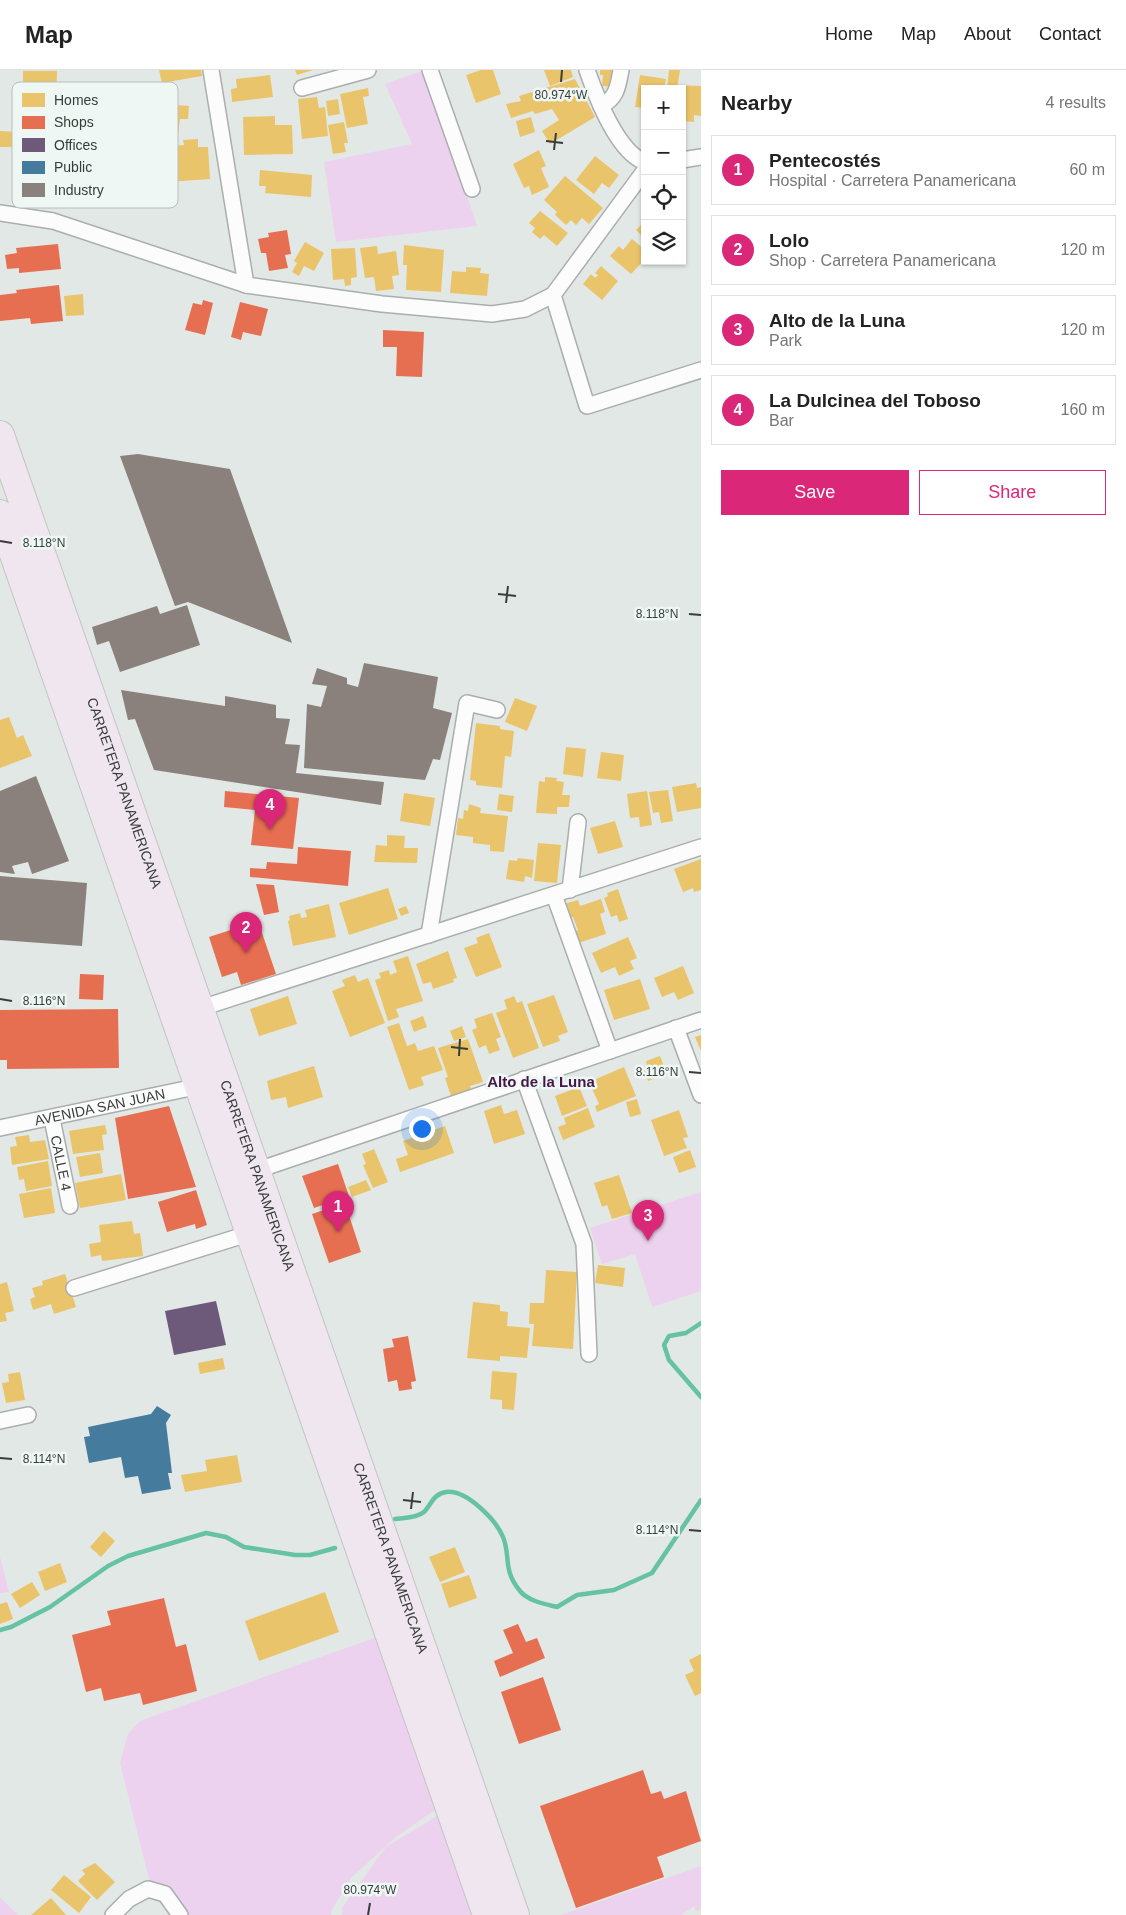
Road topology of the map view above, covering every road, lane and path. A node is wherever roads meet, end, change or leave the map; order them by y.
1 (211, 70) edge
2 (368, 70) edge
3 (430, 70) edge
4 (587, 70) edge
5 (621, 70) edge
6 (302, 88) dead end
7 (601, 106) junction
8 (701, 157) edge
9 (686, 159) edge
10 (641, 161) edge
11 (641, 175) edge
12 (472, 189) dead end
13 (0, 213) edge
14 (246, 285) junction
15 (553, 295) junction
16 (701, 370) edge
17 (0, 435) edge
18 (0, 514) edge
19 (497, 710) dead end
20 (578, 822) dead end
21 (701, 848) edge
22 (570, 890) junction
23 (554, 895) junction
24 (429, 935) junction
25 (198, 1009) junction
26 (701, 1020) edge
27 (676, 1028) junction
28 (610, 1051) junction
29 (524, 1080) junction
30 (701, 1095) edge
31 (203, 1096) junction
32 (52, 1119) junction
33 (0, 1128) edge
34 (255, 1171) junction
35 (70, 1206) dead end
36 (251, 1233) junction
37 (74, 1288) dead end
38 (277, 1304) junction
39 (589, 1354) dead end
40 (28, 1415) dead end
41 (0, 1421) edge
42 (113, 1915) edge
43 (180, 1915) edge
44 (487, 1915) edge
45 (515, 1915) edge

1 - 14 street
2 - 6 street
3 - 12 street
4 - 7 street
5 - 7 street
7 - 10 street
8 - 9 street
11 - 15 street
13 - 14 street
14 - 15 street
15 - 16 street
17 - 25 highway, CARRETERA PANAMERICANA
18 - 31 highway, CARRETERA PANAMERICANA
19 - 24 street
20 - 22 street
21 - 22 street
22 - 23 street
23 - 24 street
23 - 28 street
24 - 25 street
25 - 34 highway, CARRETERA PANAMERICANA
26 - 27 street
27 - 28 street
27 - 30 street
28 - 29 street
29 - 34 street
29 - 39 street
31 - 32 street, AVENIDA SAN JUAN
31 - 34 highway
31 - 36 highway, CARRETERA PANAMERICANA
32 - 33 street, AVENIDA SAN JUAN
32 - 35 street, CALLE 4
34 - 38 highway
34 - 45 highway, CARRETERA PANAMERICANA
36 - 37 street
36 - 38 highway, CARRETERA PANAMERICANA
38 - 44 highway, CARRETERA PANAMERICANA
40 - 41 street
42 - 43 street

